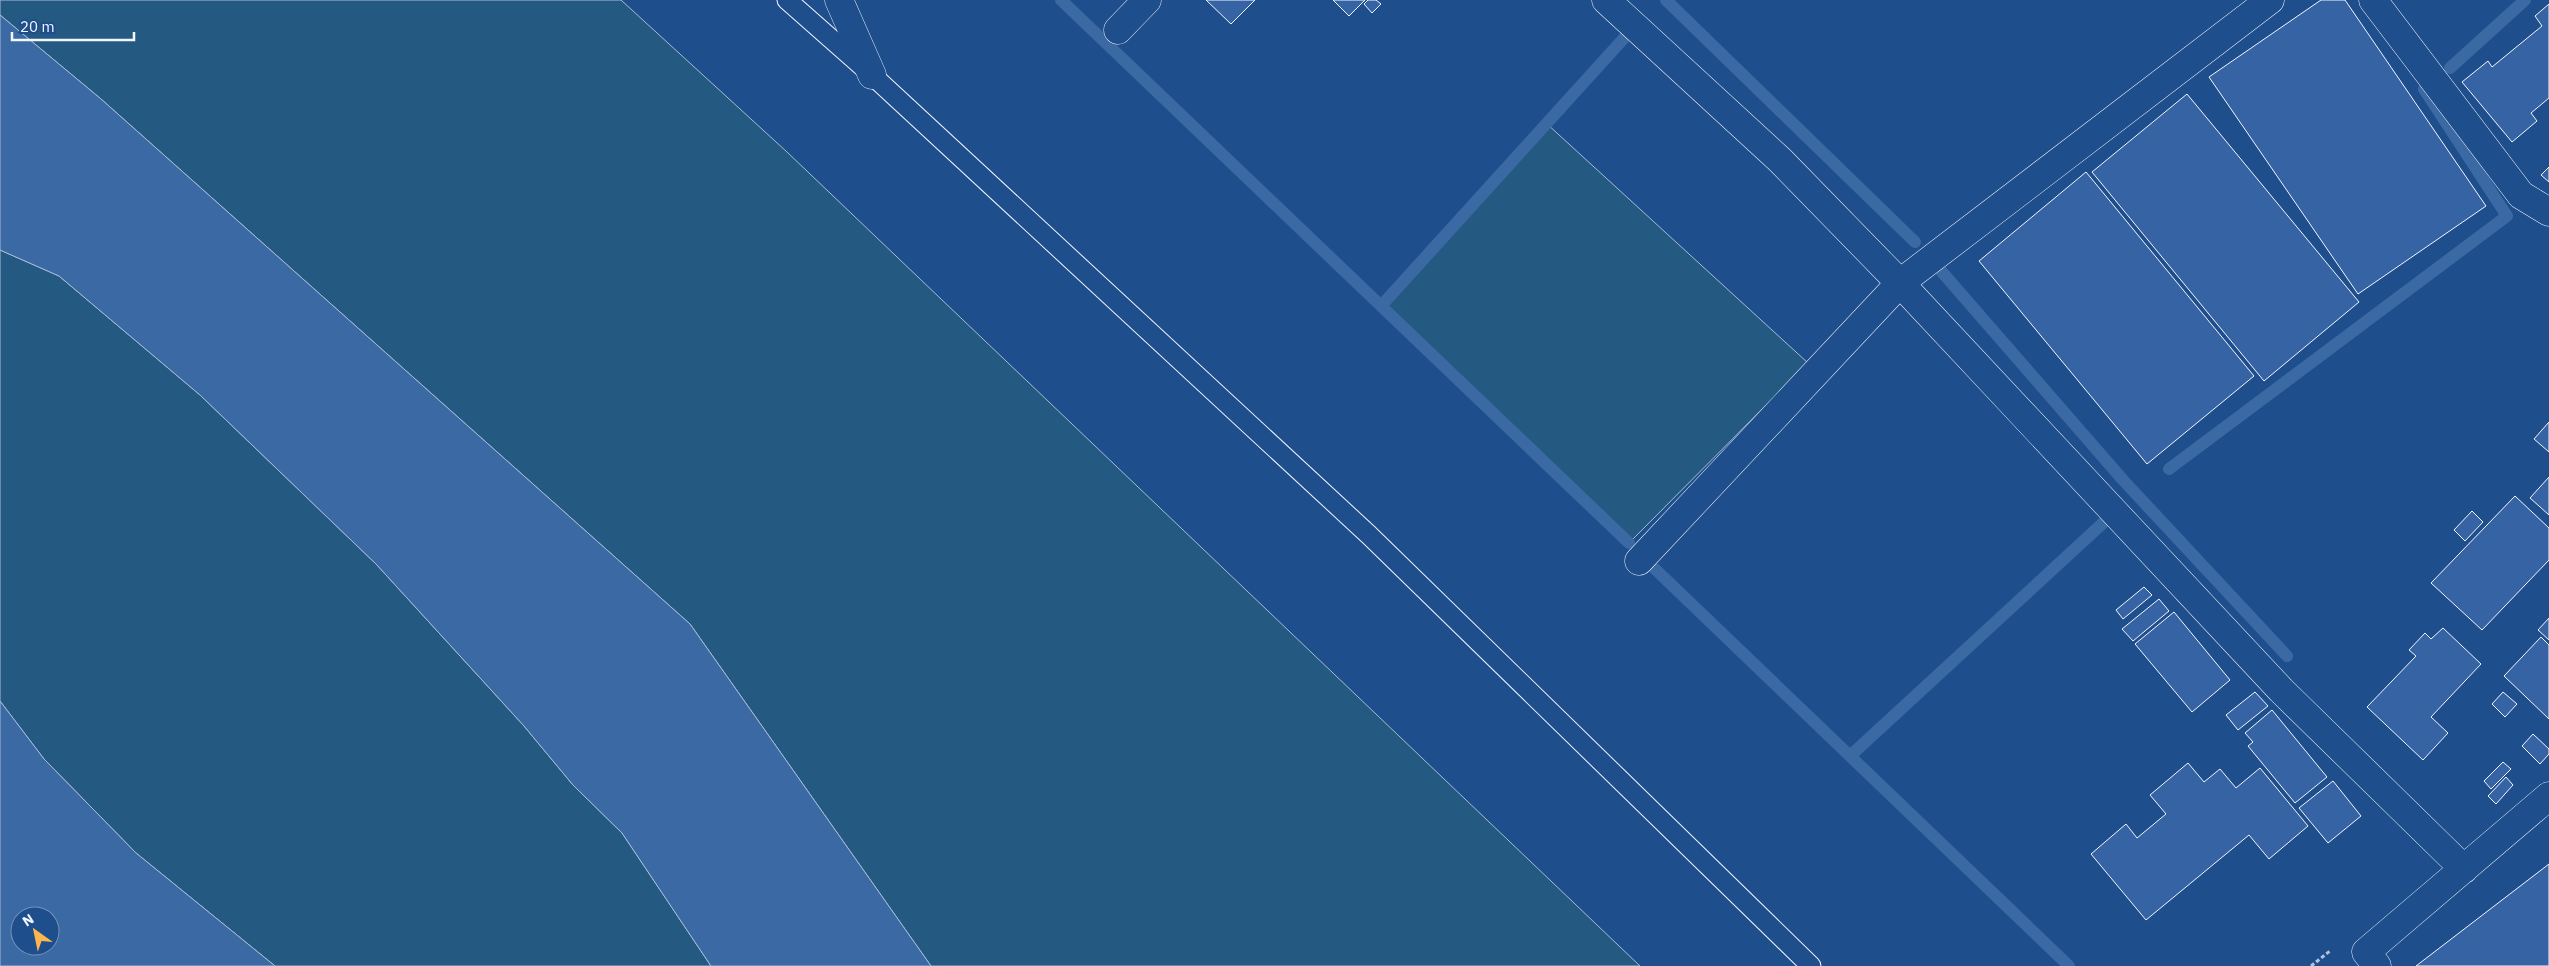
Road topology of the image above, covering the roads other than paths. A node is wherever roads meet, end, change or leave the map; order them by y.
1 (787, 0) edge
2 (838, 0) edge
3 (1147, 0) edge
4 (1606, 0) edge
5 (2270, 0) edge
6 (2373, 0) edge
7 (1118, 30) dead end
8 (872, 75) junction
9 (2549, 212) edge
10 (1900, 283) junction
11 (1638, 561) dead end
12 (2549, 796) edge
13 (2464, 869) junction
14 (1811, 966) edge
15 (2378, 966) edge

1 - 8 lane
2 - 8 street
3 - 7 street
4 - 10 street
5 - 10 street
6 - 9 street
8 - 14 lane
10 - 11 street
10 - 13 street
12 - 13 street
13 - 15 street

